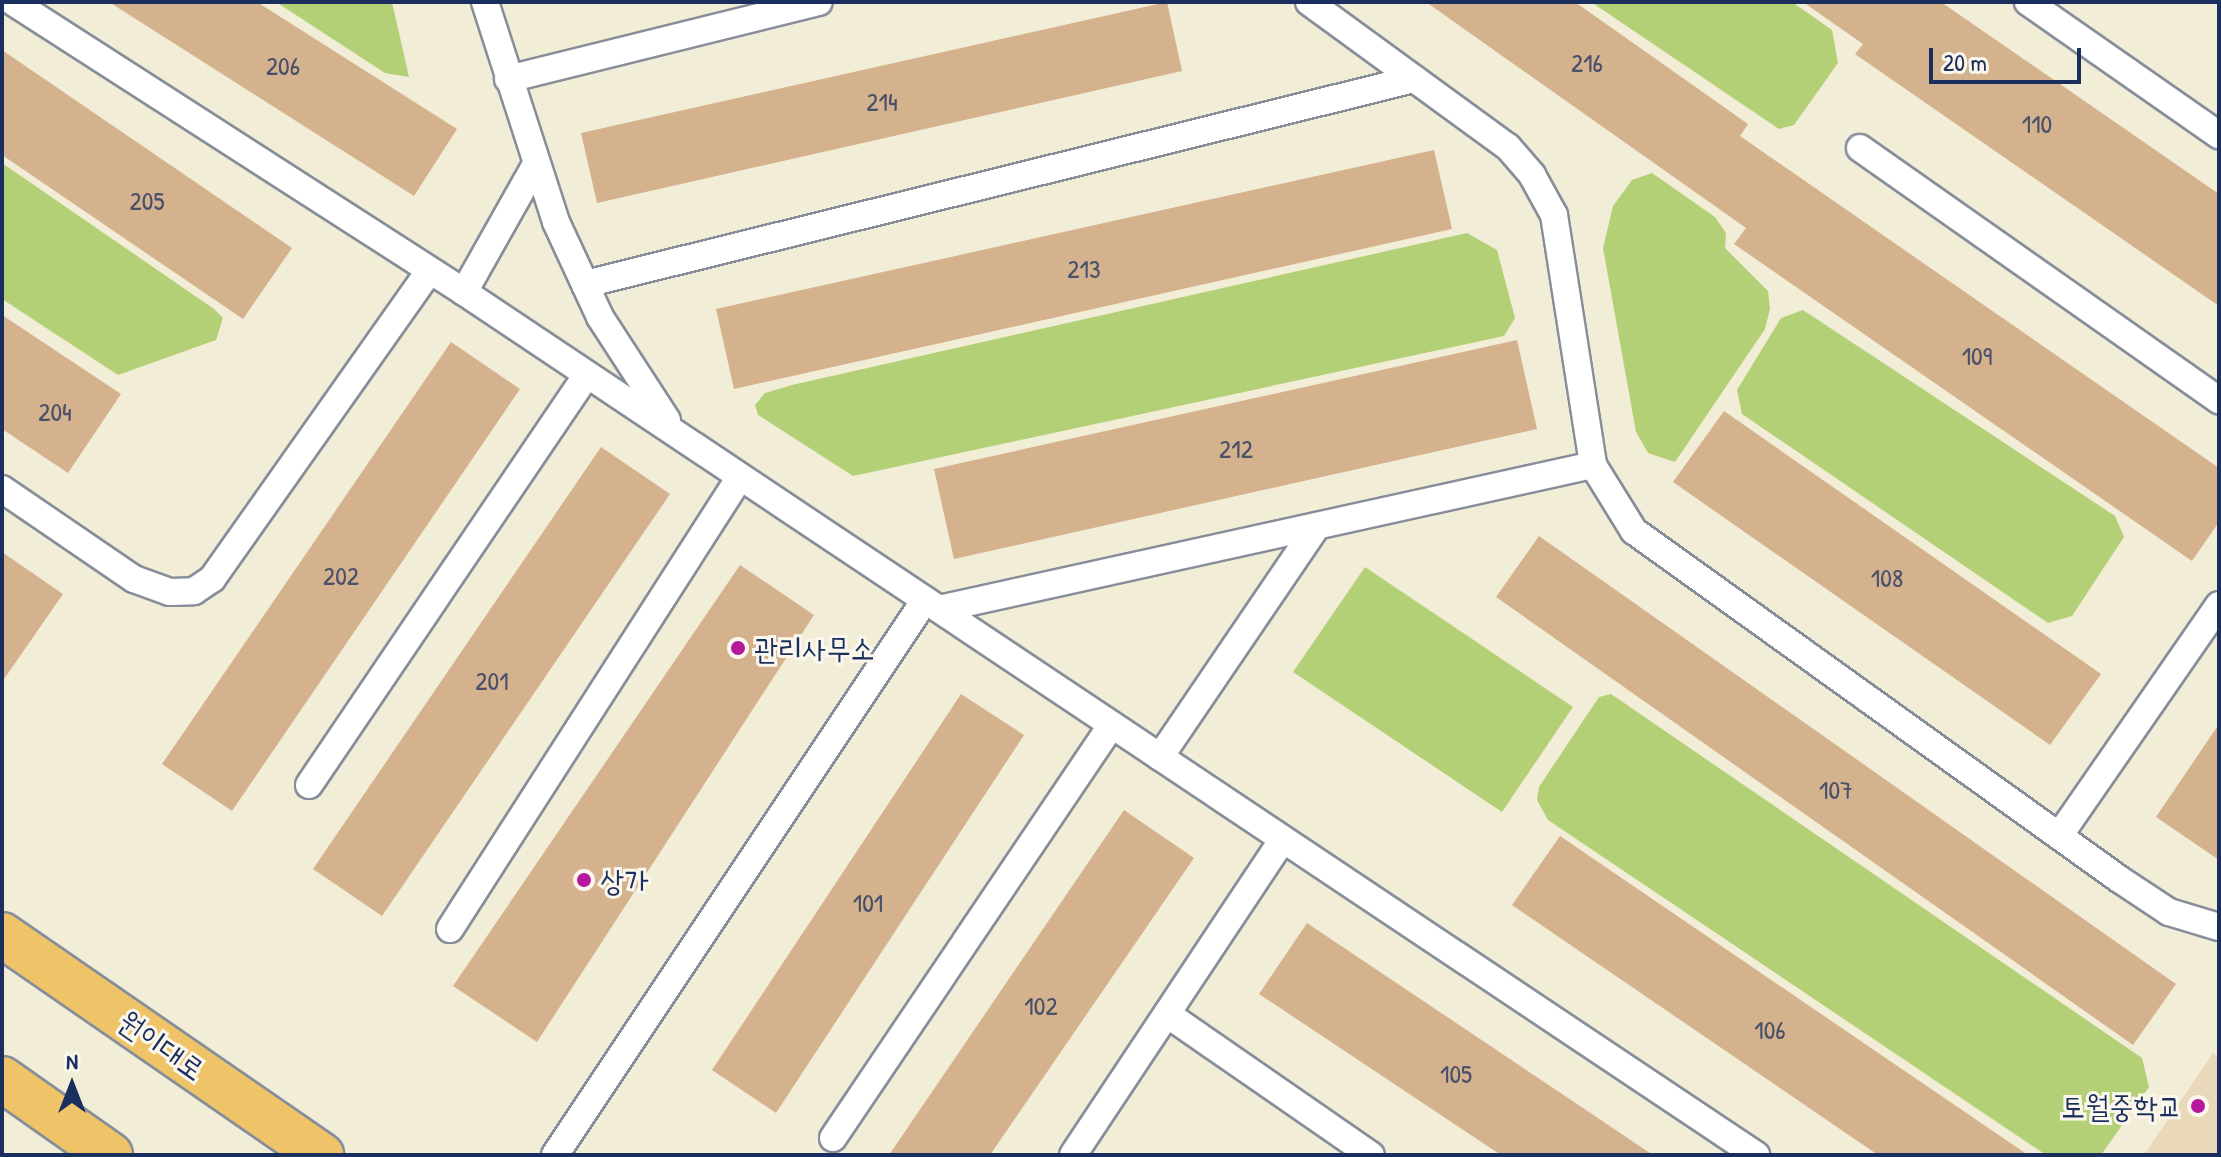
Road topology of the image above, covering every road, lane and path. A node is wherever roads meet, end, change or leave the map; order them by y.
1 (13, 2) edge
2 (485, 2) edge
3 (819, 2) edge
4 (1309, 2) edge
5 (2028, 2) edge
6 (508, 79) junction
7 (1414, 79) junction
8 (2219, 135) edge
9 (1860, 148) dead end
10 (534, 168) junction
11 (429, 271) junction
12 (585, 284) junction
13 (464, 292) junction
14 (586, 376) junction
15 (2219, 400) edge
16 (682, 439) junction
17 (1593, 465) junction
18 (740, 477) junction
19 (2, 489) edge
20 (1317, 526) junction
21 (932, 605) junction
22 (2219, 605) edge
23 (1112, 725) junction
24 (1160, 757) junction
25 (309, 785) dead end
26 (2059, 836) junction
27 (1283, 839) junction
28 (2219, 927) edge
29 (450, 929) dead end
30 (2, 935) edge
31 (1167, 1014) junction
32 (2, 1079) edge
33 (833, 1138) dead end
34 (110, 1155) edge
35 (321, 1155) edge
36 (555, 1155) edge
37 (1073, 1155) edge
38 (1371, 1155) edge
39 (1756, 1155) edge

1 - 11 lane
2 - 6 lane
3 - 6 lane
4 - 7 lane
5 - 8 lane
6 - 10 lane
7 - 12 lane
7 - 17 lane
9 - 15 lane
10 - 12 lane
10 - 13 lane
11 - 13 lane
11 - 19 lane
12 - 16 lane
13 - 14 lane
14 - 16 lane
14 - 25 lane
16 - 18 lane
17 - 20 lane
17 - 26 lane
18 - 21 lane
18 - 29 lane
20 - 21 lane
20 - 24 lane
21 - 23 lane
21 - 36 lane
22 - 26 lane
23 - 24 lane
23 - 33 lane
24 - 27 lane
26 - 28 lane
27 - 31 lane
27 - 39 lane
30 - 35 main road, 원이대로
31 - 37 lane
31 - 38 lane
32 - 34 main road

